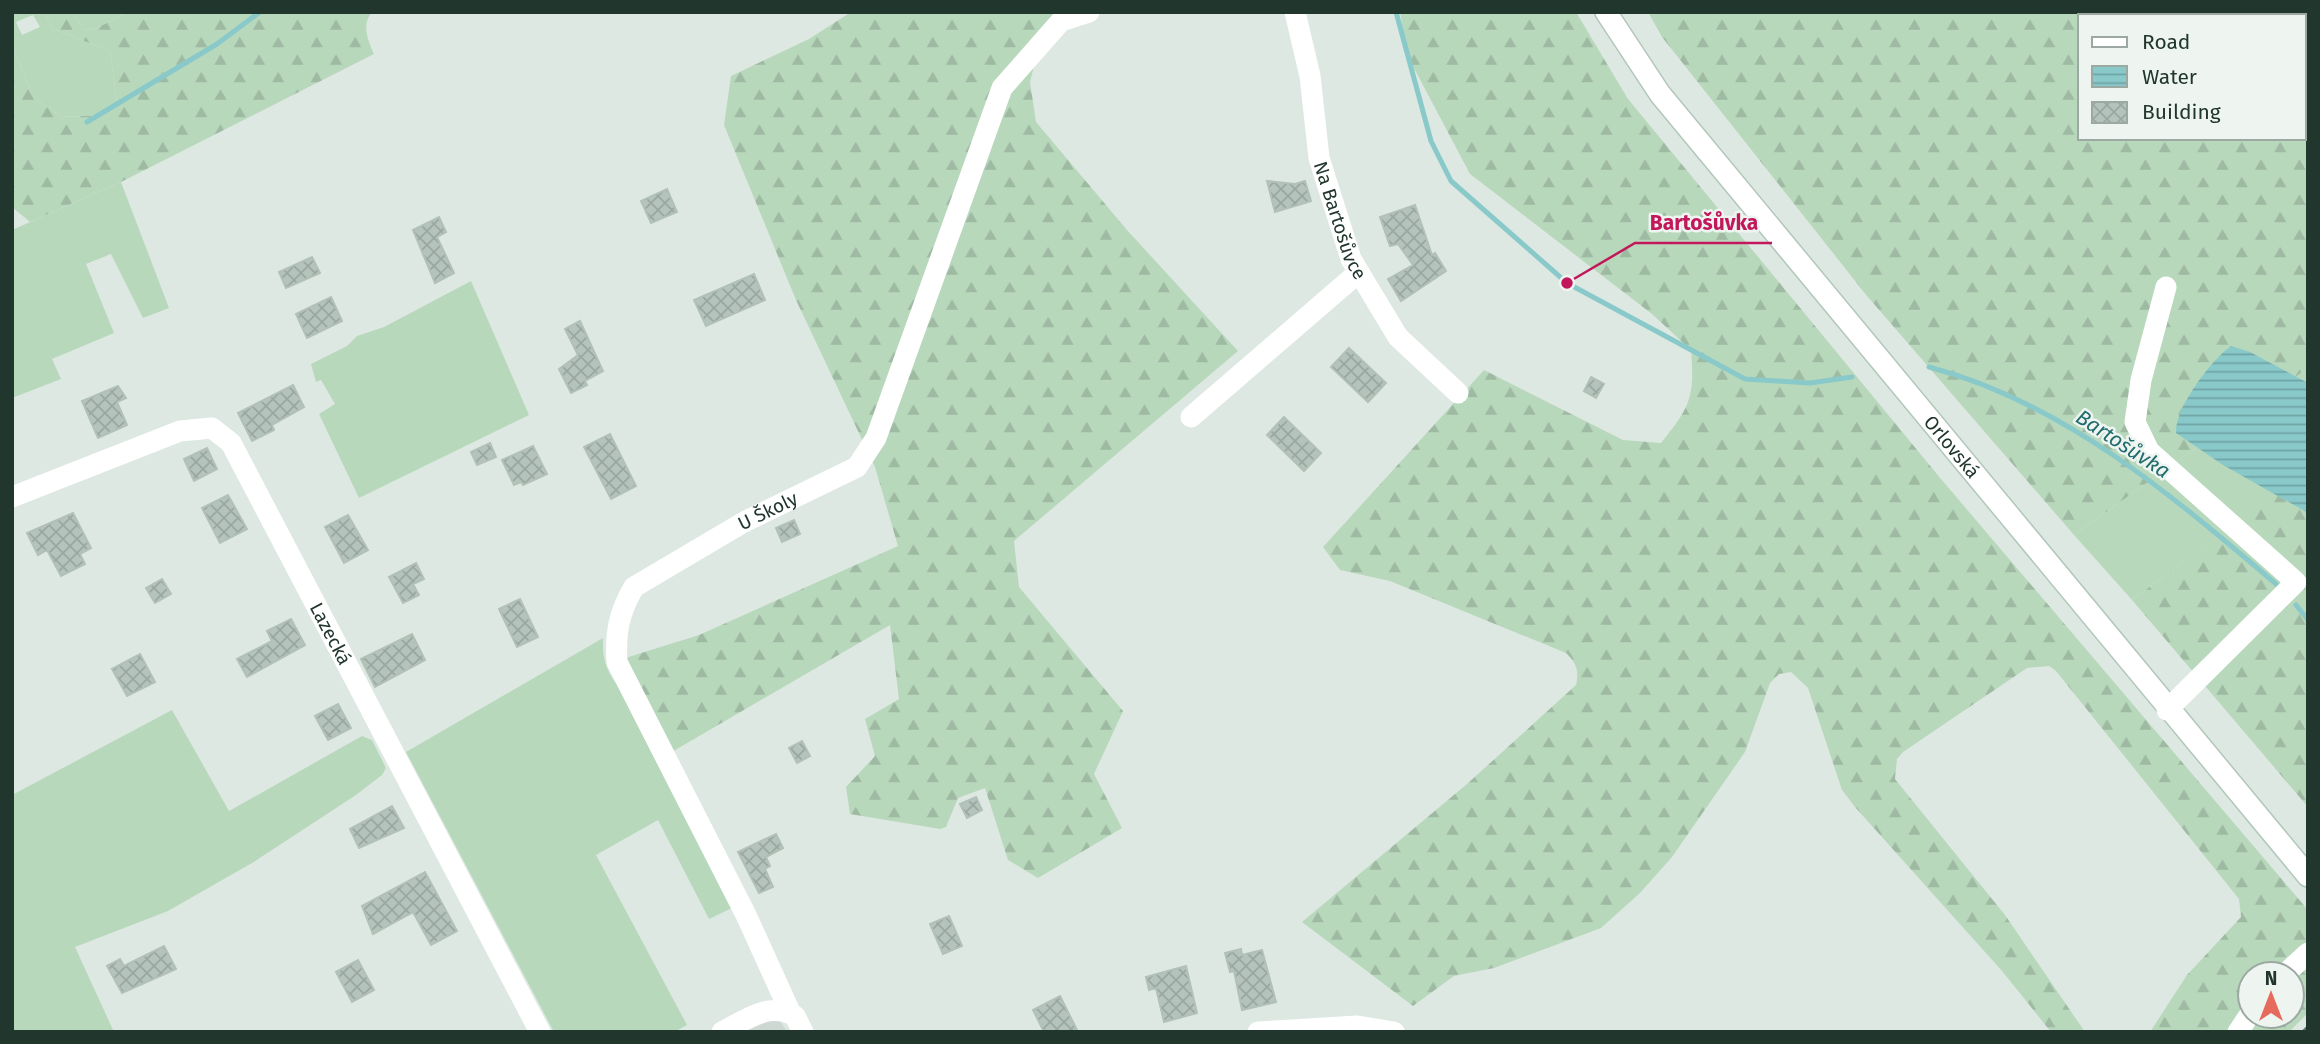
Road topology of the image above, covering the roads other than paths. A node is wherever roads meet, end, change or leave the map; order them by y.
1 (1089, 12) edge
2 (1295, 12) edge
3 (1606, 12) edge
4 (1359, 272) junction
5 (2166, 287) dead end
6 (1458, 393) dead end
7 (1191, 417) dead end
8 (12, 497) edge
9 (2302, 586) edge
10 (2167, 710) junction
11 (2308, 876) edge
12 (791, 1014) junction
13 (540, 1032) edge
14 (722, 1032) edge
15 (803, 1032) edge
16 (1258, 1032) edge
17 (1394, 1032) edge

1 - 12 street, U Školy
2 - 4 street, Na Bartošůvce
3 - 10 street, Orlovská
4 - 6 street, Na Bartošůvce
4 - 7 street
5 - 9 street
8 - 13 street, Lazecká
9 - 10 street
10 - 11 street, Orlovská
12 - 14 street
12 - 15 street, U Školy
16 - 17 street

